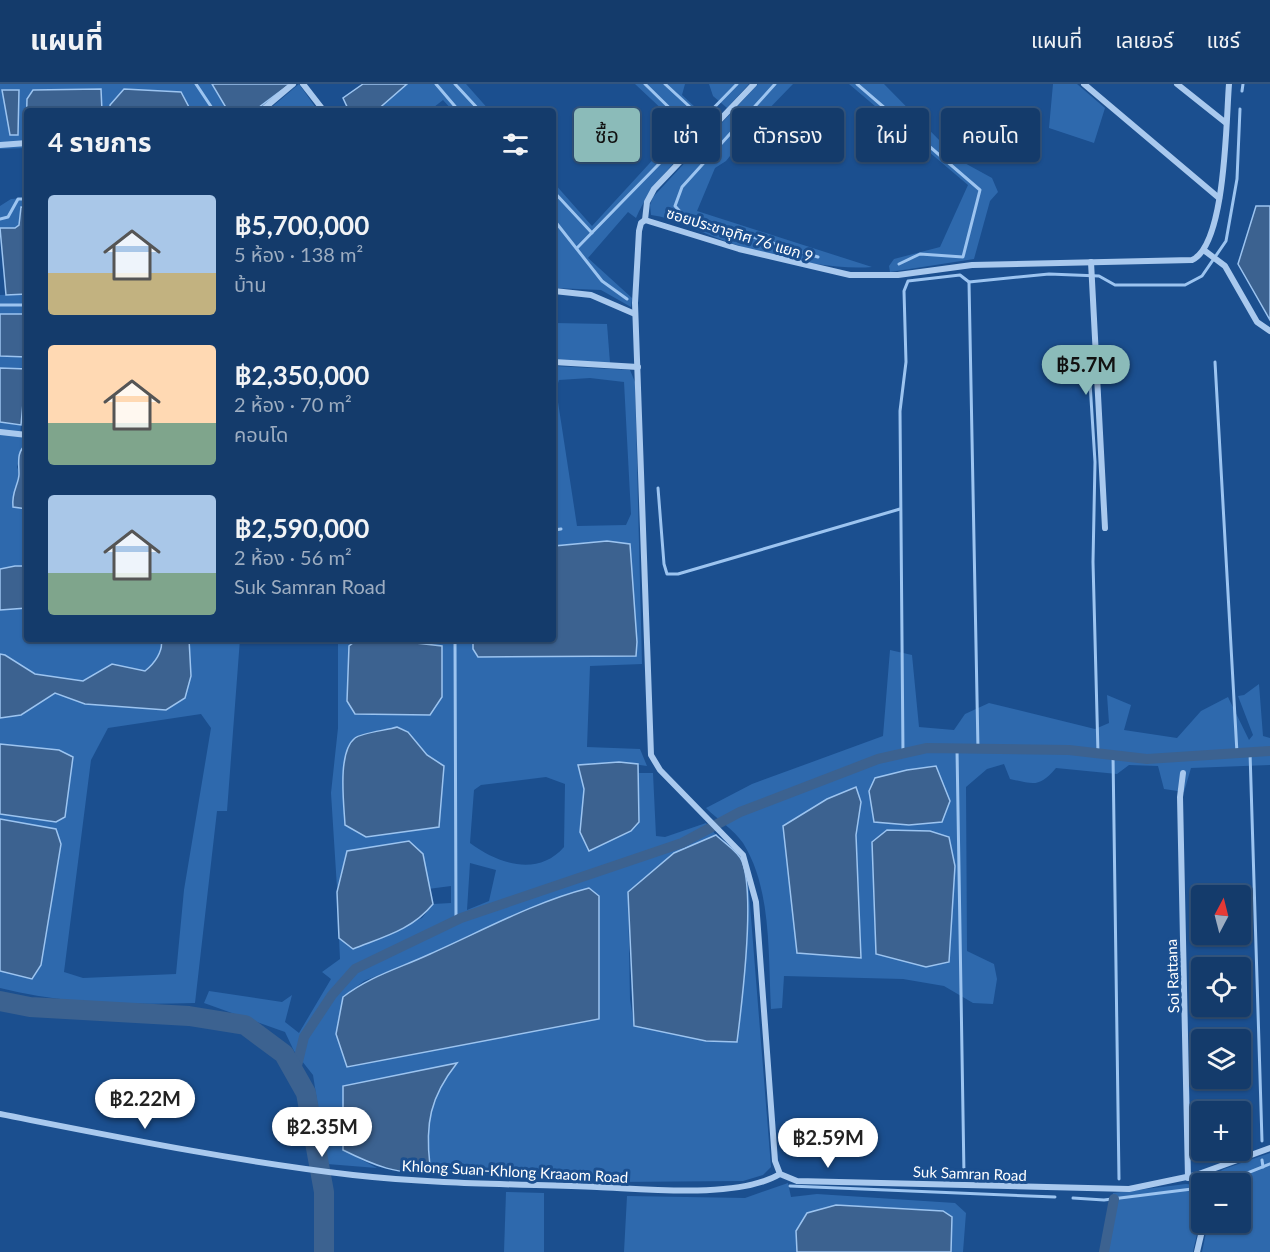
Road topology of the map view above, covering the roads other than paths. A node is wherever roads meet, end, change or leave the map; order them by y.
1 (293, 84) edge
2 (303, 84) edge
3 (754, 84) edge
4 (1084, 84) edge
5 (1177, 84) edge
6 (1229, 84) edge
7 (265, 108) edge
8 (322, 108) edge
9 (1226, 123) junction
10 (24, 143) edge
11 (0, 145) edge
12 (1219, 198) junction
13 (645, 220) junction
14 (1205, 251) junction
15 (1091, 262) junction
16 (556, 291) edge
17 (635, 314) junction
18 (1270, 331) edge
19 (556, 362) edge
20 (638, 367) junction
21 (0, 432) edge
22 (24, 435) edge
23 (1105, 528) dead end
24 (1183, 773) dead end
25 (0, 1114) edge
26 (1270, 1148) edge
27 (1201, 1173) edge
28 (780, 1174) junction
29 (1191, 1177) edge
30 (1188, 1178) junction
31 (1201, 1233) edge
32 (1197, 1252) edge

1 - 7 street
2 - 8 street
3 - 13 street
4 - 12 street
5 - 9 street
6 - 9 street
9 - 12 street
10 - 11 street
12 - 14 street
13 - 15 street, ซอยประชาอุทิศ 76 แยก 9
13 - 17 street, ซอยประชาอุทิศ 76 แยก 9
14 - 15 street, ซอยประชาอุทิศ 76 แยก 9
14 - 18 street
15 - 23 street
16 - 17 street
17 - 20 street, ซอยประชาอุทิศ 76 แยก 9
19 - 20 street
20 - 28 street, ซอยประชาอุทิศ 76 แยก 9
21 - 22 street
24 - 30 street, Soi Rattana
25 - 28 street, Khlong Suan-Khlong Kraaom Road
26 - 27 street, Suk Samran Road
28 - 30 street, Suk Samran Road
29 - 30 street, Suk Samran Road
31 - 32 street

